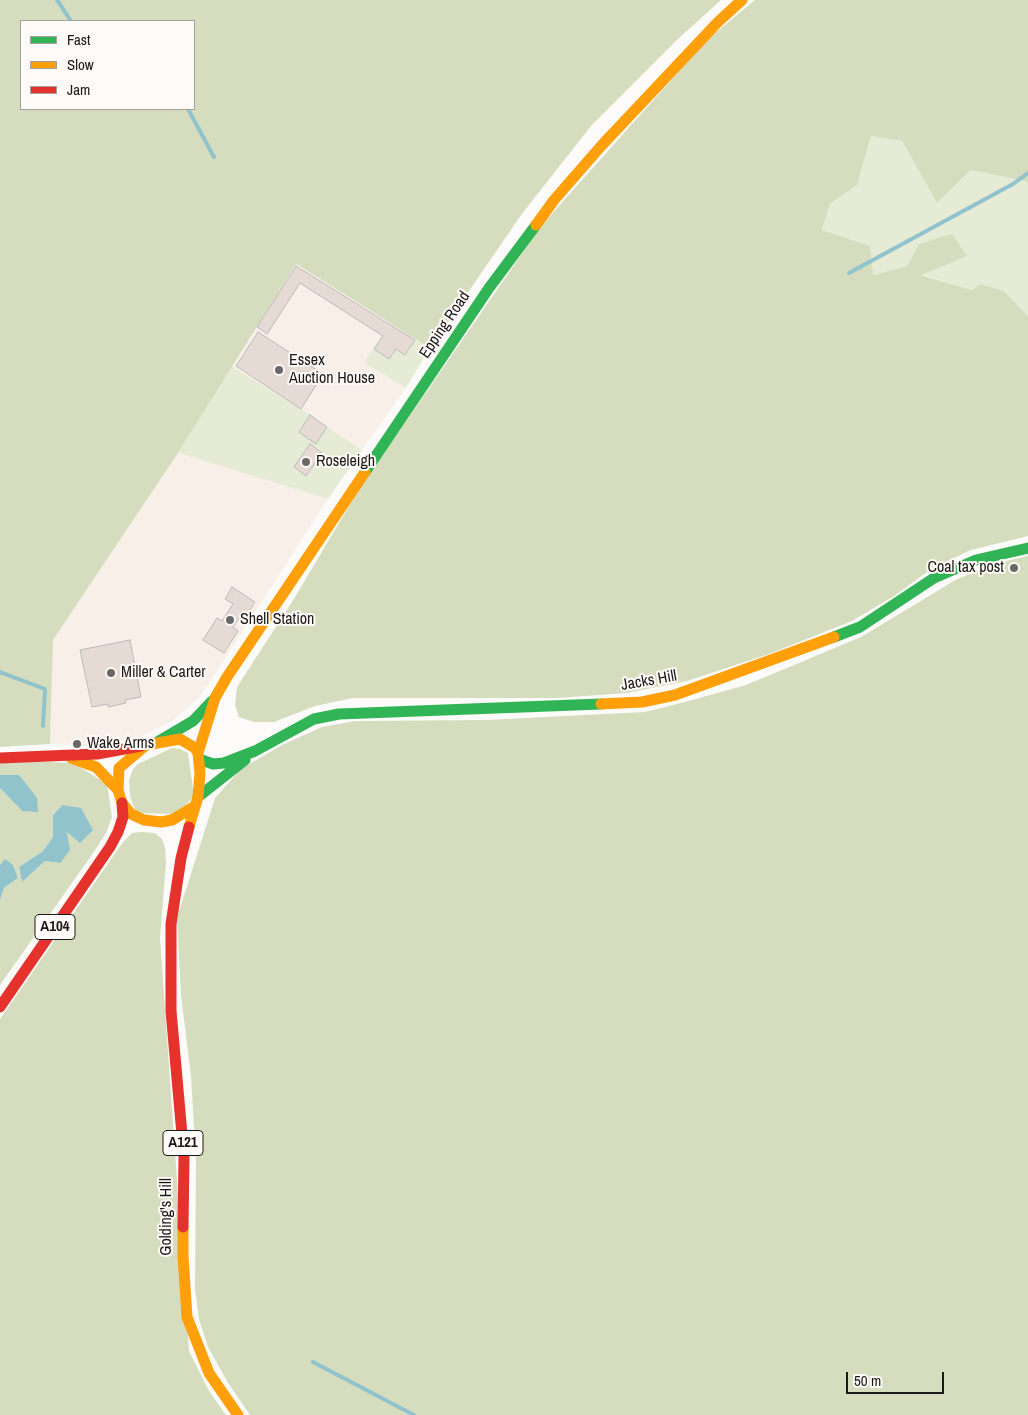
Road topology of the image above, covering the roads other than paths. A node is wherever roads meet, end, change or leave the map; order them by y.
1 (742, 0) edge
2 (1028, 548) edge
3 (215, 698) junction
4 (151, 744) junction
5 (254, 751) junction
6 (66, 756) junction
7 (199, 756) junction
8 (0, 758) edge
9 (118, 790) junction
10 (196, 802) junction
11 (122, 803) junction
12 (149, 821) junction
13 (166, 829) dead end
14 (174, 842) dead end
15 (110, 847) junction
16 (181, 858) junction
17 (0, 1007) edge
18 (238, 1415) edge

1 - 3 main road, Epping Road
2 - 5 main road, Jacks Hill
3 - 4 main road, Epping Road
3 - 7 main road, Epping Road
4 - 6 main road
4 - 7 main road
4 - 9 main road
5 - 7 main road
5 - 10 main road
6 - 8 main road
6 - 9 main road
7 - 10 main road
9 - 11 main road
10 - 12 main road
10 - 16 main road, Golding's Hill / A121
11 - 12 main road
11 - 15 main road, A104
12 - 13 main road
12 - 15 main road, A104
14 - 16 main road
15 - 17 main road, A104
16 - 18 main road, Golding's Hill / A121

